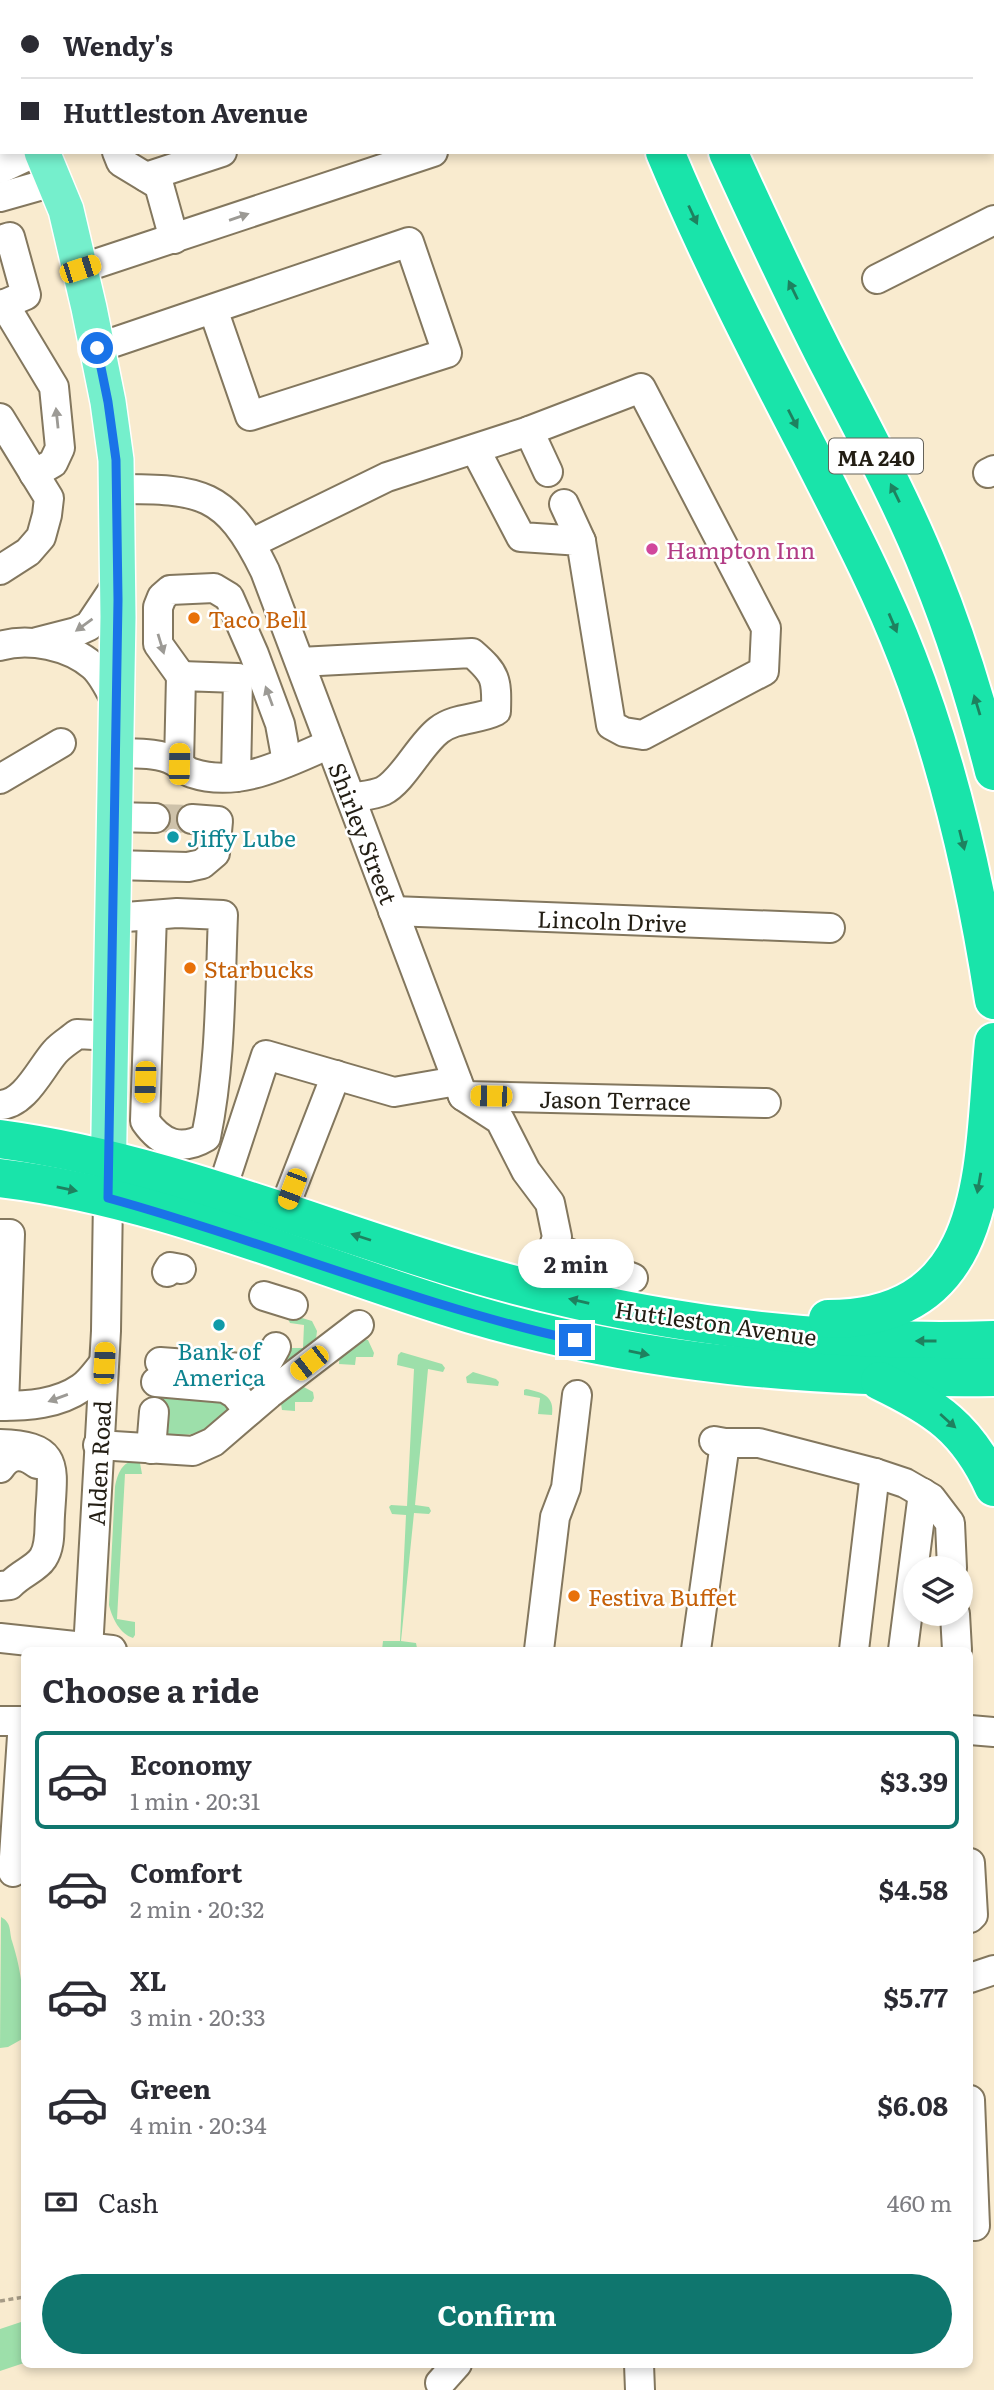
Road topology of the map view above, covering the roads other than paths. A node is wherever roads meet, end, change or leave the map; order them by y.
1 (118, 154) edge
2 (216, 154) edge
3 (427, 154) edge
4 (666, 154) edge
5 (728, 154) edge
6 (43, 162) edge
7 (0, 169) edge
8 (146, 177) junction
9 (0, 197) edge
10 (994, 220) edge
11 (174, 239) junction
12 (0, 240) edge
13 (80, 269) junction
14 (877, 279) dead end
15 (2, 305) edge
16 (213, 309) junction
17 (97, 348) junction
18 (0, 418) edge
19 (529, 431) junction
20 (475, 449) junction
21 (548, 472) dead end
22 (34, 474) junction
23 (116, 489) junction
24 (564, 504) dead end
25 (581, 541) junction
26 (251, 543) junction
27 (0, 570) edge
28 (117, 584) junction
29 (34, 643) junction
30 (0, 646) edge
31 (300, 662) junction
32 (181, 676) junction
33 (117, 702) junction
34 (61, 743) dead end
35 (330, 744) junction
36 (116, 753) junction
37 (287, 762) junction
38 (179, 764) junction
39 (994, 771) edge
40 (236, 778) junction
41 (0, 779) edge
42 (351, 798) junction
43 (115, 817) junction
44 (155, 818) tunnel mouth
45 (205, 820) dead end
46 (114, 865) junction
47 (393, 911) junction
48 (164, 914) junction
49 (223, 915) junction
50 (113, 918) junction
51 (830, 928) dead end
52 (994, 1000) edge
53 (111, 1036) junction
54 (994, 1042) edge
55 (336, 1075) junction
56 (460, 1088) junction
57 (11, 1100) edge
58 (766, 1103) dead end
59 (8, 1140) edge
60 (109, 1158) junction
61 (0, 1178) edge
62 (217, 1190) junction
63 (108, 1198) junction
64 (283, 1211) junction
65 (0, 1234) edge
66 (555, 1248) junction
67 (633, 1278) dead end
68 (539, 1291) junction
69 (682, 1322) junction
70 (359, 1325) dead end
71 (994, 1340) edge
72 (276, 1348) dead end
73 (104, 1363) junction
74 (868, 1375) junction
75 (994, 1377) edge
76 (577, 1395) dead end
77 (2, 1406) edge
78 (249, 1411) junction
79 (154, 1412) dead end
80 (0, 1444) edge
81 (98, 1445) junction
82 (151, 1449) junction
83 (0, 1468) edge
84 (875, 1473) junction
85 (994, 1487) edge
86 (923, 1493) junction
87 (951, 1556) edge
88 (17, 1576) edge
89 (956, 1626) edge
90 (0, 1638) edge
91 (79, 1647) edge
92 (96, 1647) edge
93 (539, 1647) edge
94 (696, 1647) edge
95 (855, 1647) edge
96 (903, 1647) edge
97 (957, 1647) edge
98 (0, 1721) edge
99 (21, 1721) edge
100 (973, 1730) edge
101 (994, 1732) edge
102 (21, 1749) edge
103 (12, 1874) edge
104 (994, 1970) edge
105 (973, 1977) edge
106 (973, 2139) edge
107 (979, 2218) edge
108 (639, 2368) edge
109 (640, 2390) edge

1 - 8 street
2 - 8 street
11 -> 3 street
4 -> 52 highway, MA 240
39 -> 5 highway, MA 240
6 - 7 street
6 - 9 street
6 - 13 main road, Alden Road
8 - 11 street
10 - 14 street
11 - 13 street
12 - 15 street
13 - 17 main road, Alden Road
22 -> 15 street
16 - 16 street
16 - 17 street
17 - 23 main road, Alden Road
18 - 22 street
19 - 20 street
19 - 21 street
19 - 25 street
20 - 25 street
20 - 26 street
22 - 27 street
23 - 26 street, Shirley Street
23 - 28 main road, Alden Road
24 - 25 street
26 - 31 street, Shirley Street
28 -> 29 street
28 - 33 main road, Alden Road
29 - 30 street
29 - 33 street
31 - 35 street, Shirley Street
31 - 42 street
37 -> 32 street
32 - 38 street
32 - 40 street
33 - 36 main road, Alden Road
34 - 41 street
35 - 37 street
35 - 42 street, Shirley Street
36 - 38 street
36 - 43 main road, Alden Road
37 - 40 street
38 - 40 street
42 - 47 street, Shirley Street
43 - 44 street
43 - 46 main road, Alden Road
45 - 46 street
46 - 50 main road, Alden Road
47 - 51 street, Lincoln Drive
47 - 56 street, Shirley Street
48 - 49 street
48 - 49 street
48 - 50 street
49 - 62 street
50 - 53 main road, Alden Road
53 - 57 street
53 - 60 main road, Alden Road
54 -> 69 highway
55 - 56 street, Jason Terrace
55 - 62 street, Jason Terrace
55 - 64 street
56 - 58 street, Jason Terrace
56 - 66 street
57 - 59 street
59 - 60 highway, Huttleston Avenue
60 - 62 highway, Huttleston Avenue
60 - 63 main road, Alden Road
61 -> 63 highway, Huttleston Avenue
62 - 64 highway, Huttleston Avenue
63 - 73 street, Alden Road
63 -> 74 highway, Huttleston Avenue
68 -> 64 highway, Huttleston Avenue
65 - 77 street
66 - 67 street
66 - 68 street
69 -> 68 highway, Huttleston Avenue
71 -> 69 highway, Huttleston Avenue
70 - 78 street
72 - 78 street
73 -> 77 street
73 - 81 street, Alden Road
74 - 75 highway, Huttleston Avenue
74 -> 85 highway
76 - 93 street
78 - 82 street
79 - 82 street
80 - 88 street
81 - 82 street
81 - 92 street, Alden Road
83 - 88 street
84 - 86 street
84 - 94 street
84 - 95 street
86 - 87 street
86 - 96 street
89 - 97 street
90 - 91 street
98 - 99 street
100 - 101 street
102 - 103 street
104 - 105 street
106 - 107 street
108 - 109 street

